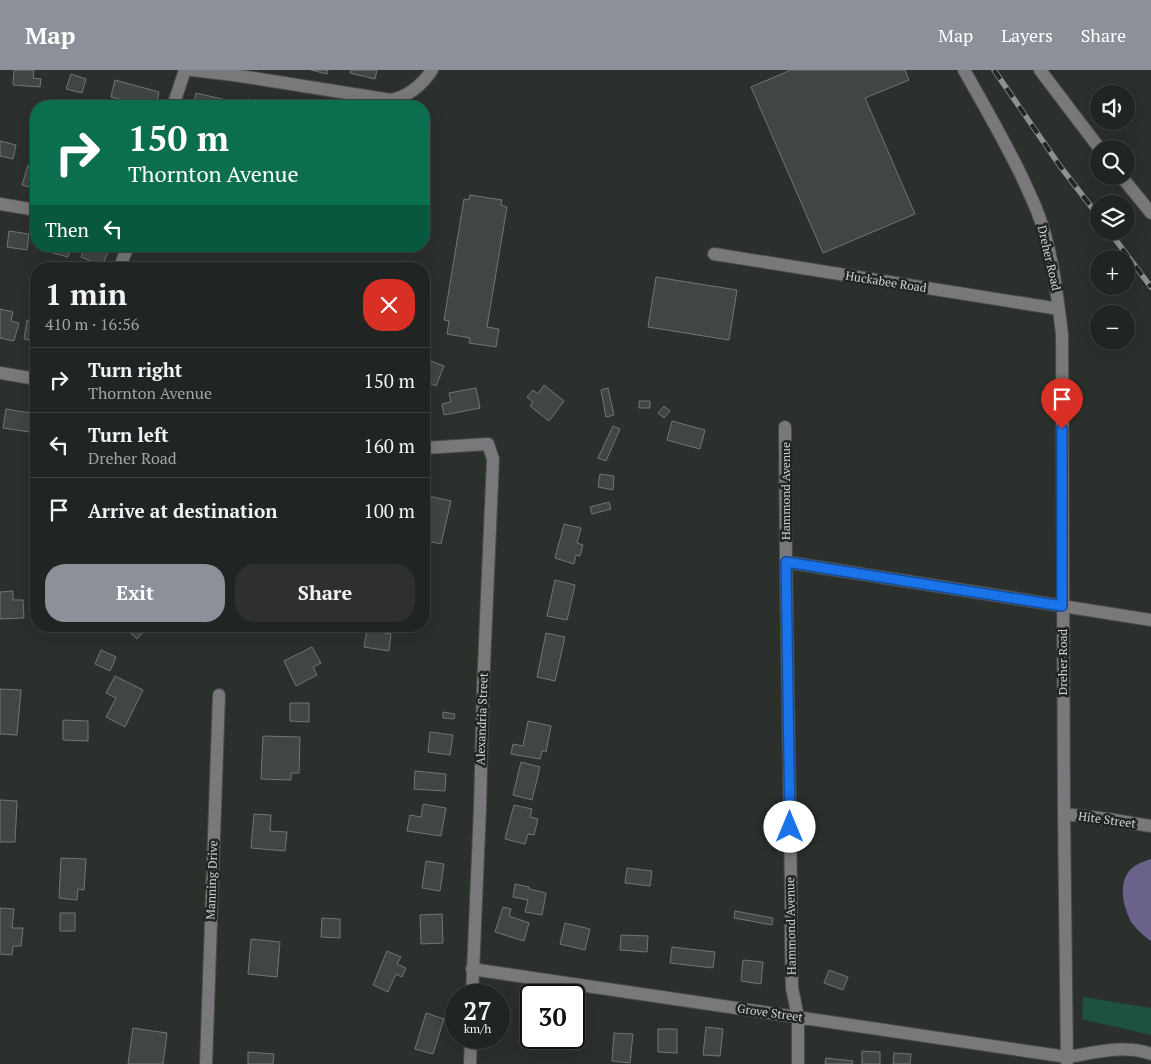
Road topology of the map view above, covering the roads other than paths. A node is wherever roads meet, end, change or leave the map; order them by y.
1 (186, 70) edge
2 (192, 70) edge
3 (432, 70) edge
4 (964, 70) edge
5 (1040, 70) edge
6 (175, 100) edge
7 (1093, 140) edge
8 (1129, 185) edge
9 (0, 204) edge
10 (1150, 208) edge
11 (30, 209) edge
12 (714, 254) dead end
13 (1059, 309) junction
14 (0, 373) edge
15 (30, 378) edge
16 (785, 427) dead end
17 (430, 448) edge
18 (786, 562) junction
19 (1062, 606) junction
20 (1151, 620) edge
21 (219, 695) dead end
22 (1064, 814) junction
23 (1151, 826) edge
24 (472, 969) junction
25 (472, 984) edge
26 (798, 1017) junction
27 (471, 1049) edge
28 (1151, 1054) edge
29 (1067, 1060) edge
30 (206, 1064) edge
31 (470, 1064) edge
32 (798, 1064) edge

1 - 6 street
2 - 3 street
4 - 13 street, Dreher Road
5 - 7 street
8 - 10 street
9 - 11 street
12 - 13 street, Huckabee Road
13 - 19 street, Dreher Road
14 - 15 street
16 - 18 street, Hammond Avenue
17 - 24 street, Alexandria Street
18 - 19 street
18 - 26 street, Hammond Avenue
19 - 20 street
19 - 22 street, Dreher Road
21 - 30 street, Manning Drive
22 - 23 street, Hite Street
22 - 29 street, Dreher Road
24 - 25 street, Alexandria Street
24 - 26 street, Grove Street
26 - 29 street, Grove Street
26 - 32 street, Hammond Avenue
27 - 31 street
28 - 29 street, Grove Street

